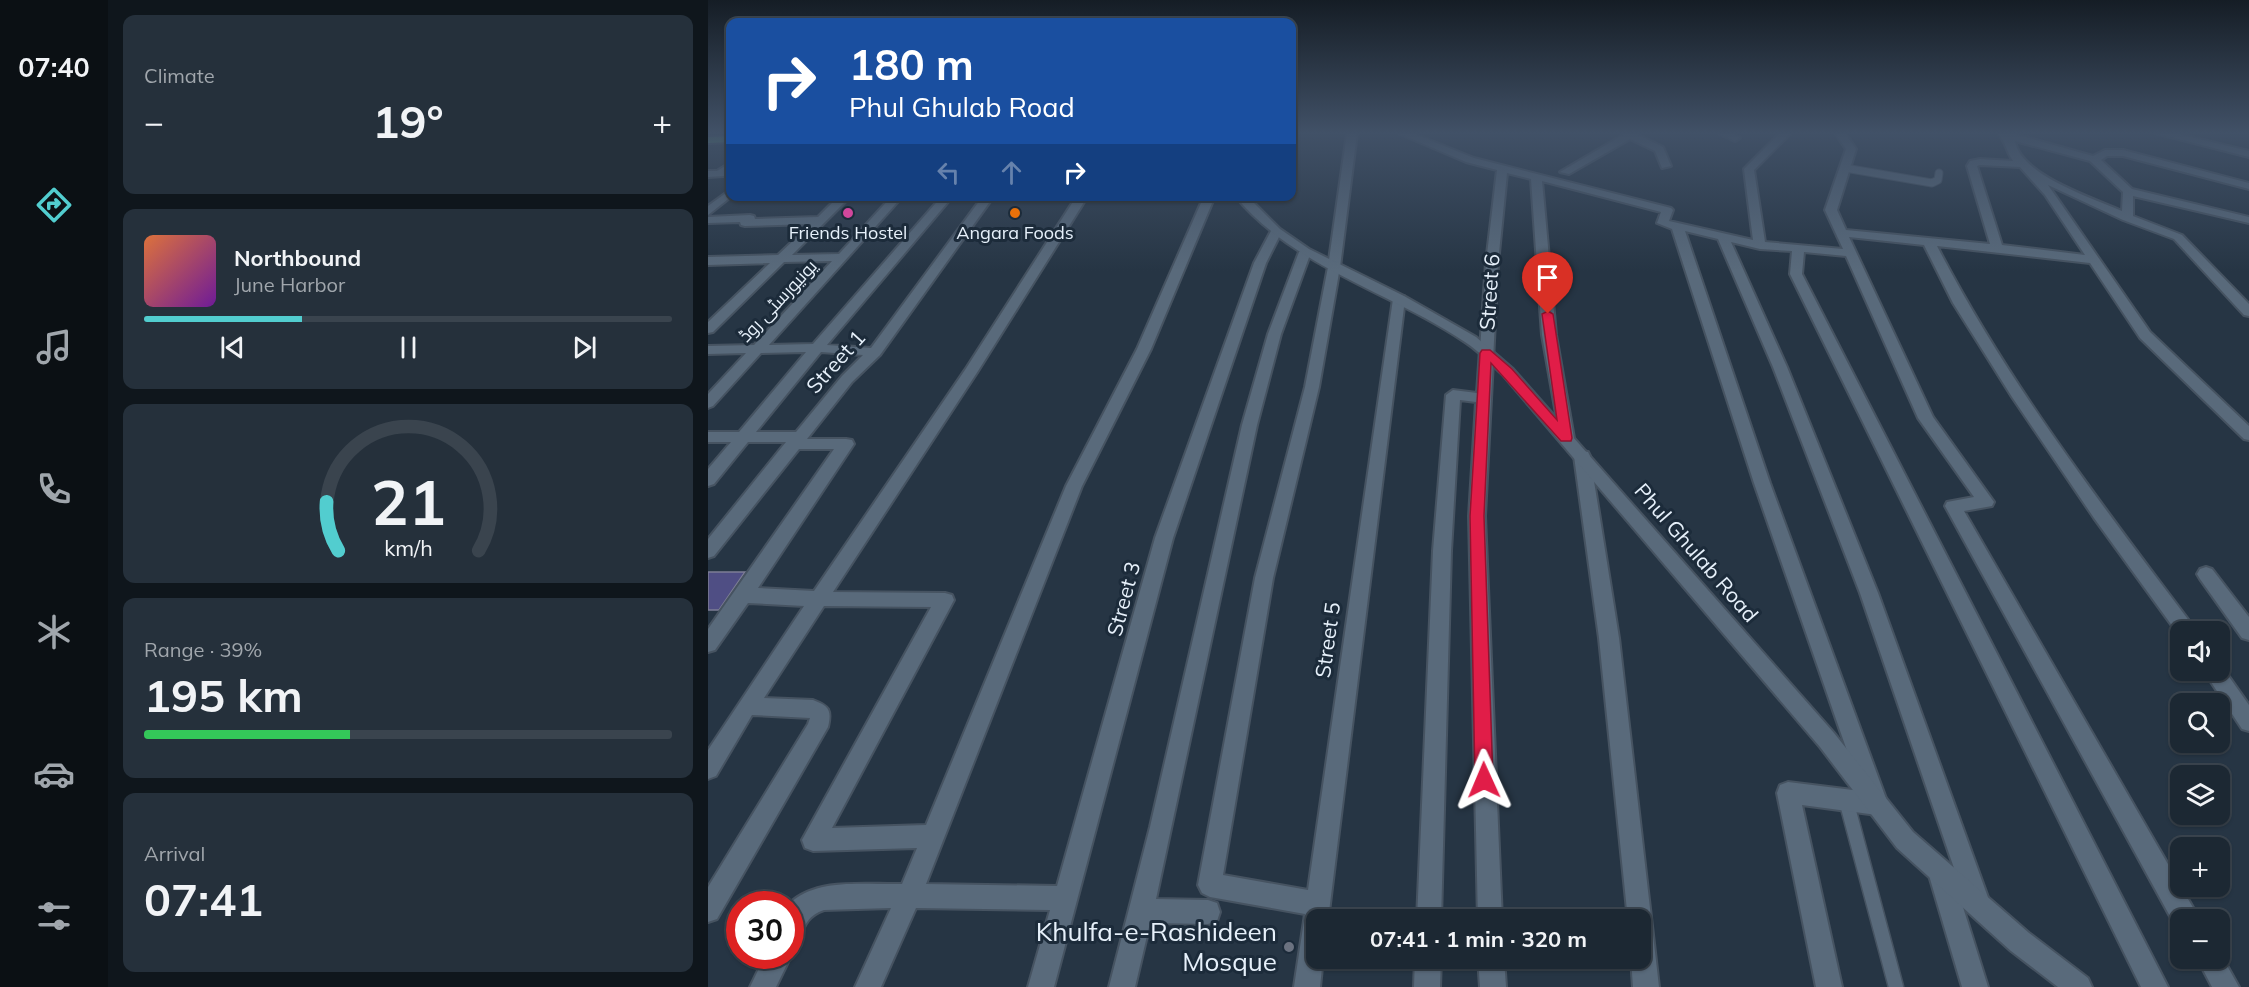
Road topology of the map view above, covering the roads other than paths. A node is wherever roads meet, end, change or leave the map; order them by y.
1 (1346, 179) edge
2 (1501, 179) edge
3 (1536, 179) edge
4 (1540, 179) edge
5 (1750, 179) edge
6 (1841, 179) edge
7 (1909, 179) edge
8 (1938, 179) edge
9 (1976, 179) edge
10 (2037, 179) edge
11 (2045, 179) edge
12 (2115, 179) edge
13 (2222, 179) edge
14 (2249, 186) edge
15 (2128, 191) junction
16 (726, 196) edge
17 (841, 201) edge
18 (893, 201) edge
19 (944, 201) edge
20 (985, 201) edge
21 (1079, 201) edge
22 (1208, 201) edge
23 (1245, 201) edge
24 (708, 212) edge
25 (2127, 218) junction
26 (708, 220) edge
27 (821, 220) junction
28 (2249, 220) edge
29 (1677, 226) junction
30 (1276, 231) junction
31 (1841, 234) junction
32 (1724, 237) junction
33 (1929, 242) junction
34 (1760, 245) junction
35 (1798, 248) junction
36 (1997, 248) junction
37 (1305, 252) junction
38 (1850, 253) junction
39 (843, 256) junction
40 (783, 259) junction
41 (2093, 260) junction
42 (708, 261) edge
43 (1334, 267) junction
44 (1399, 299) junction
45 (2249, 312) edge
46 (708, 329) edge
47 (817, 348) junction
48 (758, 349) junction
49 (708, 350) edge
50 (875, 352) junction
51 (1486, 353) junction
52 (1484, 398) junction
53 (708, 403) edge
54 (2249, 435) edge
55 (708, 437) edge
56 (746, 437) junction
57 (1566, 438) junction
58 (795, 441) junction
59 (1582, 456) junction
60 (708, 480) edge
61 (708, 551) edge
62 (2206, 574) dead end
63 (744, 595) junction
64 (819, 598) junction
65 (2178, 621) edge
66 (2249, 632) edge
67 (708, 644) edge
68 (2221, 681) edge
69 (747, 706) junction
70 (2249, 722) edge
71 (708, 769) edge
72 (1846, 800) junction
73 (1877, 804) junction
74 (934, 836) junction
75 (1940, 871) junction
76 (909, 896) junction
77 (1067, 898) junction
78 (1317, 904) junction
79 (1978, 905) junction
80 (804, 907) edge
81 (1429, 909) edge
82 (1490, 909) edge
83 (1639, 909) edge
84 (2180, 909) edge
85 (708, 910) edge
86 (1142, 911) junction
87 (1208, 912) dead end
88 (772, 969) edge
89 (1428, 969) edge
90 (1492, 969) edge
91 (1644, 969) edge
92 (2215, 969) edge
93 (763, 987) edge
94 (868, 987) edge
95 (1041, 987) edge
96 (1122, 987) edge
97 (1308, 987) edge
98 (1427, 987) edge
99 (1493, 987) edge
100 (1646, 987) edge
101 (1829, 987) edge
102 (1896, 987) edge
103 (1975, 987) edge
104 (2079, 987) edge
105 (2155, 987) edge
106 (2226, 987) edge

1 - 43 street
2 - 51 street, Street 6
3 - 57 street
4 - 29 street
5 - 34 street
6 - 31 street
7 - 8 lane
9 - 36 street
10 - 41 street
11 - 25 street
12 - 15 street
13 - 14 street
15 - 25 street
15 - 28 street
16 - 24 street
17 - 27 street
18 - 39 street, یونیورسٹی روڈ
19 - 47 street
20 - 50 street, Street 1
21 - 64 street
22 - 74 street
23 - 30 street, Phul Ghulab Road
25 - 45 street
26 - 27 street
27 - 40 street
29 - 32 street
29 - 73 street
30 - 37 street, Phul Ghulab Road
30 - 77 street, Street 3
31 - 33 street
31 - 38 street
32 - 34 street
32 - 79 street
33 - 36 street
33 - 65 street
34 - 35 street
35 - 38 street
35 - 105 street
36 - 41 street
37 - 43 street, Phul Ghulab Road
37 - 86 street
38 - 84 street
39 - 40 street
39 - 48 street, یونیورسٹی روڈ
40 - 42 street
40 - 46 street
41 - 54 street
43 - 44 street, Phul Ghulab Road
43 - 78 street
44 - 51 street, Phul Ghulab Road
44 - 78 street, Street 5
47 - 48 street
47 - 50 street
47 - 56 street
48 - 49 street
48 - 53 street, یونیورسٹی روڈ
50 - 58 street, Street 1
51 - 52 street, Street 6
51 - 57 street, Phul Ghulab Road
52 - 81 street
52 - 82 street, Street 6
55 - 56 street
56 - 58 street
56 - 60 street
57 - 59 street, Phul Ghulab Road
58 - 61 street, Street 1
58 - 63 street
59 - 73 street, Phul Ghulab Road
59 - 83 street
62 - 66 street
63 - 64 street
63 - 67 street
64 - 69 street
64 - 74 street
68 - 70 street
69 - 71 street
69 - 85 street
72 - 73 street
72 - 101 street
72 - 102 lane
73 - 75 street, Phul Ghulab Road
74 - 76 street
75 - 79 street, Phul Ghulab Road
75 - 103 street
76 - 77 street
76 - 80 street
76 - 94 street
77 - 95 street, Street 3
78 - 97 street, Street 5
79 - 104 street, Phul Ghulab Road
86 - 87 street
86 - 96 street
88 - 93 street
89 - 98 street
90 - 99 street
91 - 100 street
92 - 106 street

